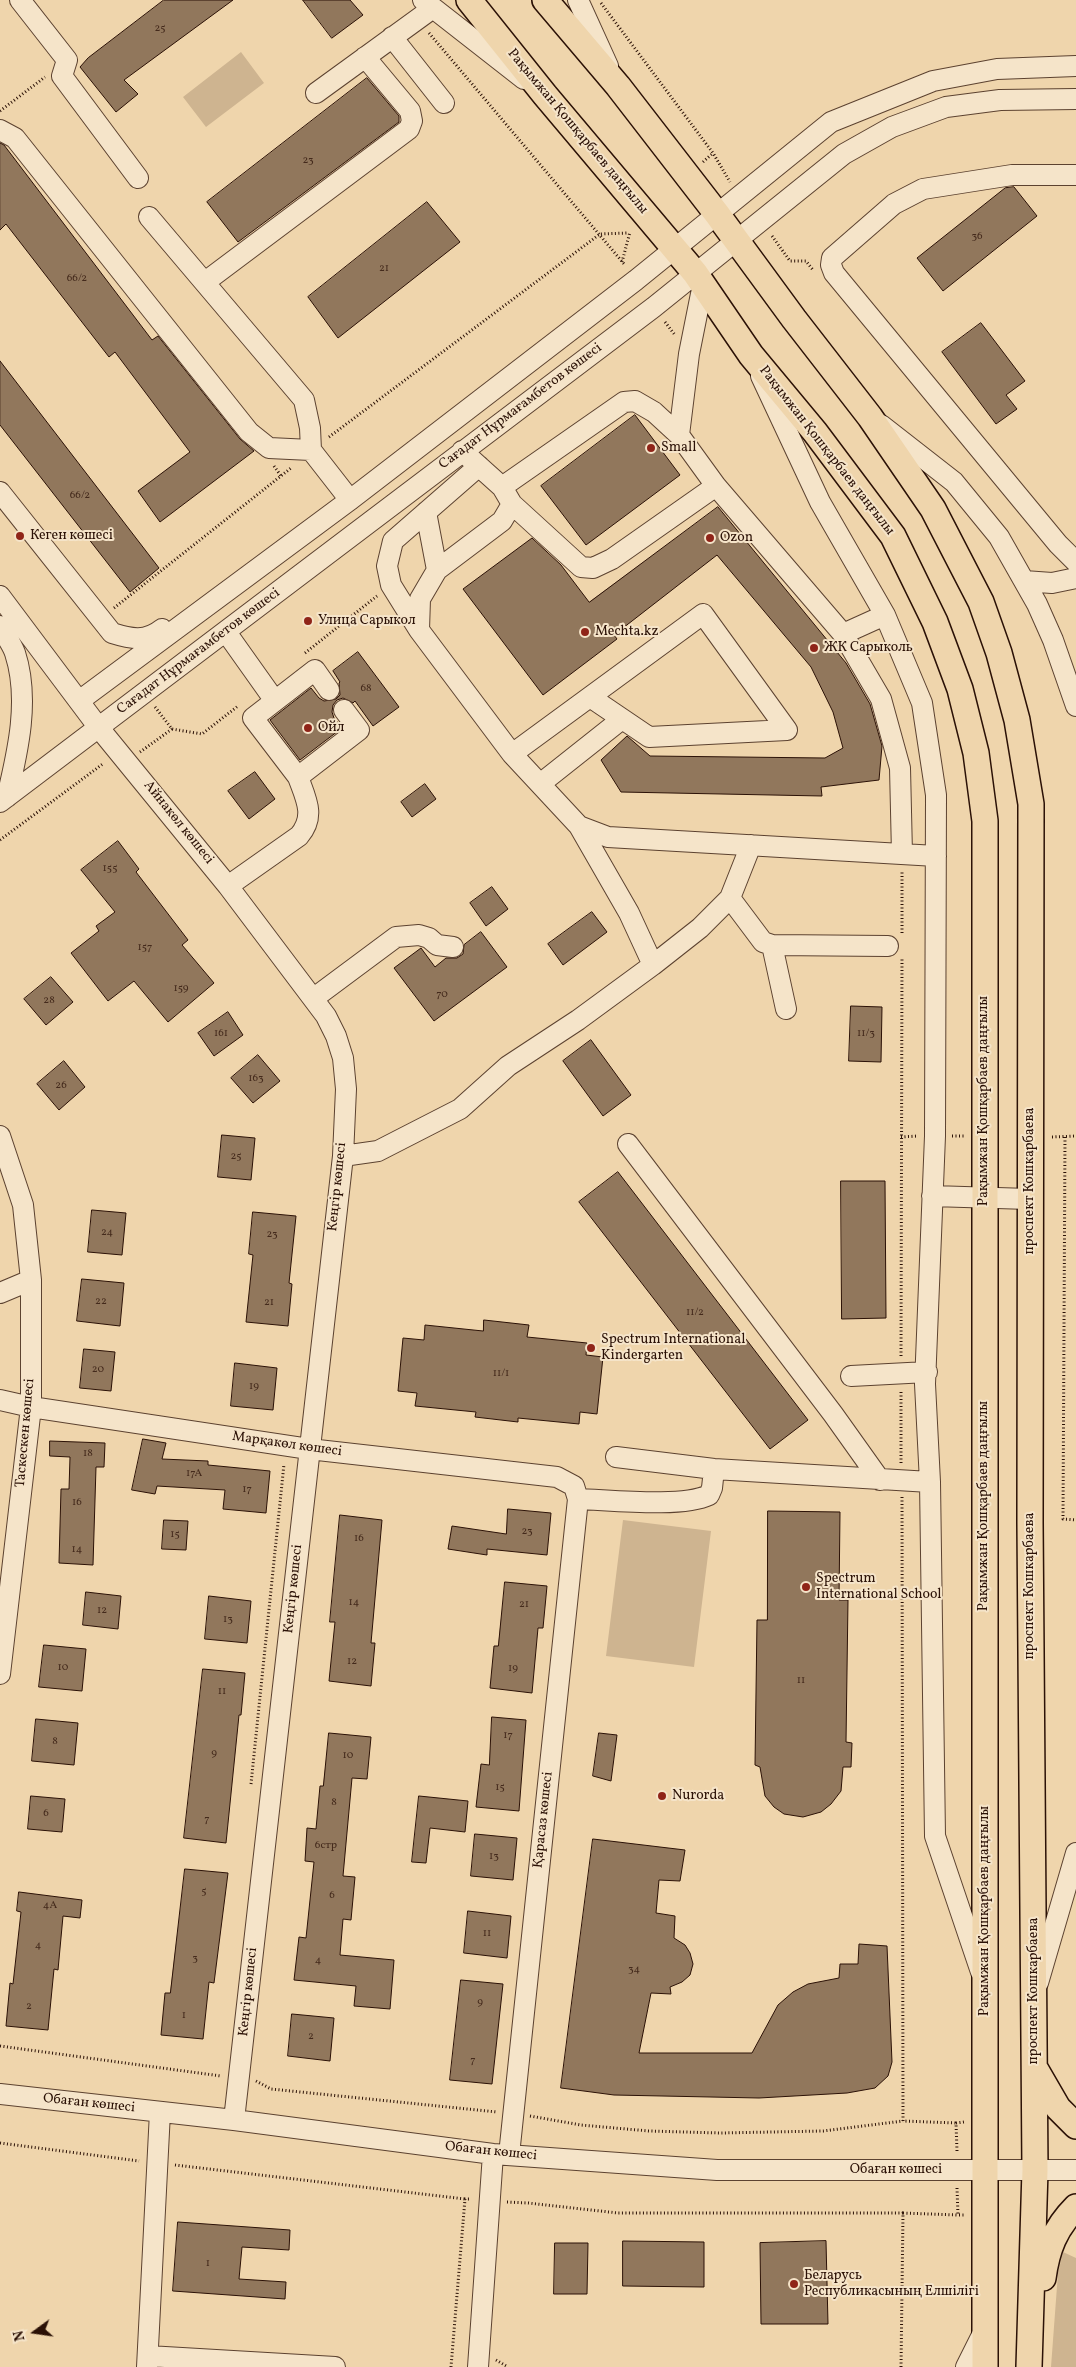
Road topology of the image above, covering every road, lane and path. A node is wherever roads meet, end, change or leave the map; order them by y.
1 (20, 0) edge
2 (470, 0) edge
3 (546, 0) edge
4 (578, 0) edge
5 (599, 0) edge
6 (425, 9) edge
7 (392, 38) junction
8 (365, 57) junction
9 (67, 60) junction
10 (1076, 66) edge
11 (618, 86) junction
12 (316, 93) dead end
13 (545, 95) junction
14 (1076, 99) edge
15 (444, 103) dead end
16 (0, 111) edge
17 (0, 130) edge
18 (1076, 175) edge
19 (138, 178) dead end
20 (738, 197) junction
21 (718, 214) junction
22 (149, 217) dead end
23 (600, 234) junction
24 (737, 240) junction
25 (675, 249) junction
26 (699, 279) junction
27 (205, 282) junction
28 (751, 355) junction
29 (870, 417) junction
30 (679, 435) junction
31 (312, 450) junction
32 (462, 451) junction
33 (479, 466) junction
34 (716, 486) junction
35 (0, 492) edge
36 (507, 496) junction
37 (350, 500) junction
38 (426, 512) junction
39 (284, 549) junction
40 (1076, 562) edge
41 (437, 570) junction
42 (1076, 578) edge
43 (1024, 582) junction
44 (391, 585) junction
45 (0, 596) edge
46 (885, 615) junction
47 (100, 620) junction
48 (0, 626) edge
49 (419, 630) junction
50 (226, 632) junction
51 (843, 634) junction
52 (301, 656) dead end
53 (0, 661) edge
54 (21, 688) junction
55 (330, 690) dead end
56 (144, 694) junction
57 (270, 694) junction
58 (590, 697) junction
59 (79, 701) junction
60 (1076, 706) edge
61 (344, 710) dead end
62 (622, 719) junction
63 (100, 728) junction
64 (172, 729) junction
65 (512, 754) junction
66 (128, 761) junction
67 (298, 777) junction
68 (540, 784) junction
69 (4, 800) edge
70 (579, 826) junction
71 (0, 840) edge
72 (751, 845) junction
73 (902, 854) junction
74 (936, 856) junction
75 (228, 886) junction
76 (730, 898) junction
77 (772, 945) junction
78 (897, 946) junction
79 (453, 947) dead end
80 (653, 965) junction
81 (314, 998) junction
82 (786, 1008) dead end
83 (342, 1058) joint
84 (0, 1136) edge
85 (1065, 1137) dead end
86 (628, 1144) dead end
87 (343, 1156) junction
88 (932, 1196) junction
89 (984, 1197) junction
90 (1030, 1199) junction
91 (31, 1280) junction
92 (0, 1293) edge
93 (927, 1372) junction
94 (901, 1374) junction
95 (851, 1376) dead end
96 (0, 1400) edge
97 (31, 1407) junction
98 (286, 1446) junction
99 (309, 1449) junction
100 (616, 1457) dead end
101 (714, 1469) junction
102 (880, 1480) junction
103 (902, 1480) junction
104 (930, 1482) junction
105 (576, 1492) junction
106 (1076, 1520) edge
107 (0, 1674) edge
108 (250, 1791) dead end
109 (1076, 1853) edge
110 (985, 1986) junction
111 (1034, 1995) junction
112 (0, 2046) edge
113 (222, 2066) dead end
114 (1035, 2068) junction
115 (230, 2077) junction
116 (0, 2094) edge
117 (160, 2112) junction
118 (514, 2114) junction
119 (234, 2120) junction
120 (903, 2121) junction
121 (956, 2122) dead end
122 (1076, 2126) edge
123 (0, 2143) edge
124 (501, 2155) junction
125 (157, 2163) junction
126 (985, 2170) junction
127 (1035, 2170) junction
128 (1076, 2170) edge
129 (465, 2199) junction
130 (490, 2200) junction
131 (1076, 2208) edge
132 (903, 2213) junction
133 (958, 2215) dead end
134 (986, 2328) junction
135 (148, 2362) edge
136 (218, 2364) edge
137 (335, 2367) edge
138 (451, 2367) edge
139 (478, 2367) edge
140 (901, 2367) edge
141 (966, 2367) edge
142 (986, 2367) edge
143 (1030, 2367) edge

1 - 9 street
2 - 13 main road, Рақымжан Қошқарбаев даңғылы
3 - 11 main road
4 - 11 street
5 - 20 path
6 - 7 street
6 - 13 street
6 - 23 path
7 - 8 street
7 - 15 street
8 - 12 street
8 - 27 street
9 - 16 path
9 - 19 street
10 - 20 street
11 - 21 main road
13 - 25 main road, Рақымжан Қошқарбаев даңғылы
14 - 24 street, Сағадат Нұрмағамбетов көшесі
17 - 31 street
18 - 40 street
20 - 21 street
21 - 24 main road
21 - 25 street
22 - 27 street
23 - 23 path
23 - 31 path
24 - 26 street, Сағадат Нұрмағамбетов көшесі
24 - 29 main road
25 - 26 main road, Рақымжан Қошқарбаев даңғылы
25 - 37 street
26 - 28 main road, Рақымжан Қошқарбаев даңғылы
26 - 30 street
26 - 32 street, Сағадат Нұрмағамбетов көшесі
27 - 31 street
28 - 46 street
28 - 89 main road, Рақымжан Қошқарбаев даңғылы
29 - 43 street
29 - 90 main road, проспект Кошкарбаева
30 - 34 street
30 - 36 street
31 - 37 street
31 - 47 path
32 - 33 street
32 - 50 street, Сағадат Нұрмағамбетов көшесі
33 - 36 street
33 - 38 street
34 - 36 street
34 - 51 street
35 - 47 street
36 - 41 street
37 - 39 street
38 - 41 street
38 - 44 street
39 - 47 street
39 - 59 street
41 - 49 street
42 - 43 street
43 - 60 street
44 - 49 street
44 - 52 path
45 - 59 street, Айнакөл көшесі
46 - 51 street
46 - 74 street
48 - 54 street
49 - 65 street
50 - 56 street, Сағадат Нұрмағамбетов көшесі
50 - 57 street
51 - 73 street
53 - 54 street
54 - 69 street
55 - 57 street
56 - 63 street, Сағадат Нұрмағамбетов көшесі
56 - 64 path
57 - 64 path
57 - 67 street
58 - 62 street
58 - 62 street
58 - 65 street
59 - 63 street, Айнакөл көшесі
61 - 67 street
62 - 68 street
63 - 66 street, Айнакөл көшесі
63 - 69 street, Сағадат Нұрмағамбетов көшесі
64 - 66 path
65 - 68 street
66 - 71 path
66 - 75 street, Айнакөл көшесі
67 - 75 street
68 - 70 street
70 - 72 street
70 - 80 street
72 - 73 street
72 - 76 street
73 - 74 street
73 - 78 path
74 - 88 street
75 - 81 street, Айнакөл көшесі
76 - 77 street
76 - 80 street
77 - 78 street
77 - 82 street
78 - 94 path
79 - 81 street
80 - 87 street
81 - 83 street, Айнакөл көшесі
83 - 87 street, Кеңгір көшесі
84 - 91 street, Таскескен көшесі
85 - 106 path
86 - 102 street
87 - 99 street, Кеңгір көшесі
88 - 89 street
88 - 93 street
89 - 90 street
89 - 110 main road, Рақымжан Қошқарбаев даңғылы
90 - 111 main road, проспект Кошкарбаева
91 - 92 street
91 - 97 street, Таскескен көшесі
93 - 94 street
93 - 104 street
94 - 95 street
94 - 103 path
96 - 97 street, Марқакөл көшесі
97 - 98 street, Марқакөл көшесі
97 - 107 street, Таскескен көшесі
98 - 99 street, Марқакөл көшесі
98 - 108 path
99 - 105 street, Марқакөл көшесі
99 - 115 street, Кеңгір көшесі
100 - 101 street
101 - 102 street
101 - 105 street
102 - 103 street
103 - 104 street
103 - 120 path
104 - 110 street
105 - 118 street, Қарасаз көшесі
109 - 111 street
110 - 126 main road, Рақымжан Қошқарбаев даңғылы
111 - 114 main road, проспект Кошкарбаева
112 - 115 path
113 - 115 path
114 - 122 main road
114 - 127 main road, проспект Кошкарбаева
115 - 118 path
115 - 119 street, Кеңгір көшесі
116 - 117 street, Обаған көшесі
117 - 119 street, Обаған көшесі
117 - 125 street
118 - 120 path
118 - 124 street, Қарасаз көшесі
119 - 124 street, Обаған көшесі
120 - 121 path
123 - 125 path
124 - 126 street, Обаған көшесі
124 - 130 street, Қарасаз көшесі
125 - 129 path
125 - 135 street
126 - 127 street, Обаған көшесі
126 - 134 main road, Рақымжан Қошқарбаев даңғылы
127 - 128 street, Обаған көшесі
127 - 143 main road, проспект Кошкарбаева
129 - 130 path
129 - 138 path
130 - 132 path
130 - 139 street, Қарасаз көшесі
131 - 143 main road
132 - 133 path
132 - 140 path
134 - 141 street
134 - 142 main road, Рақымжан Қошқарбаев даңғылы
135 - 136 street
136 - 137 street

